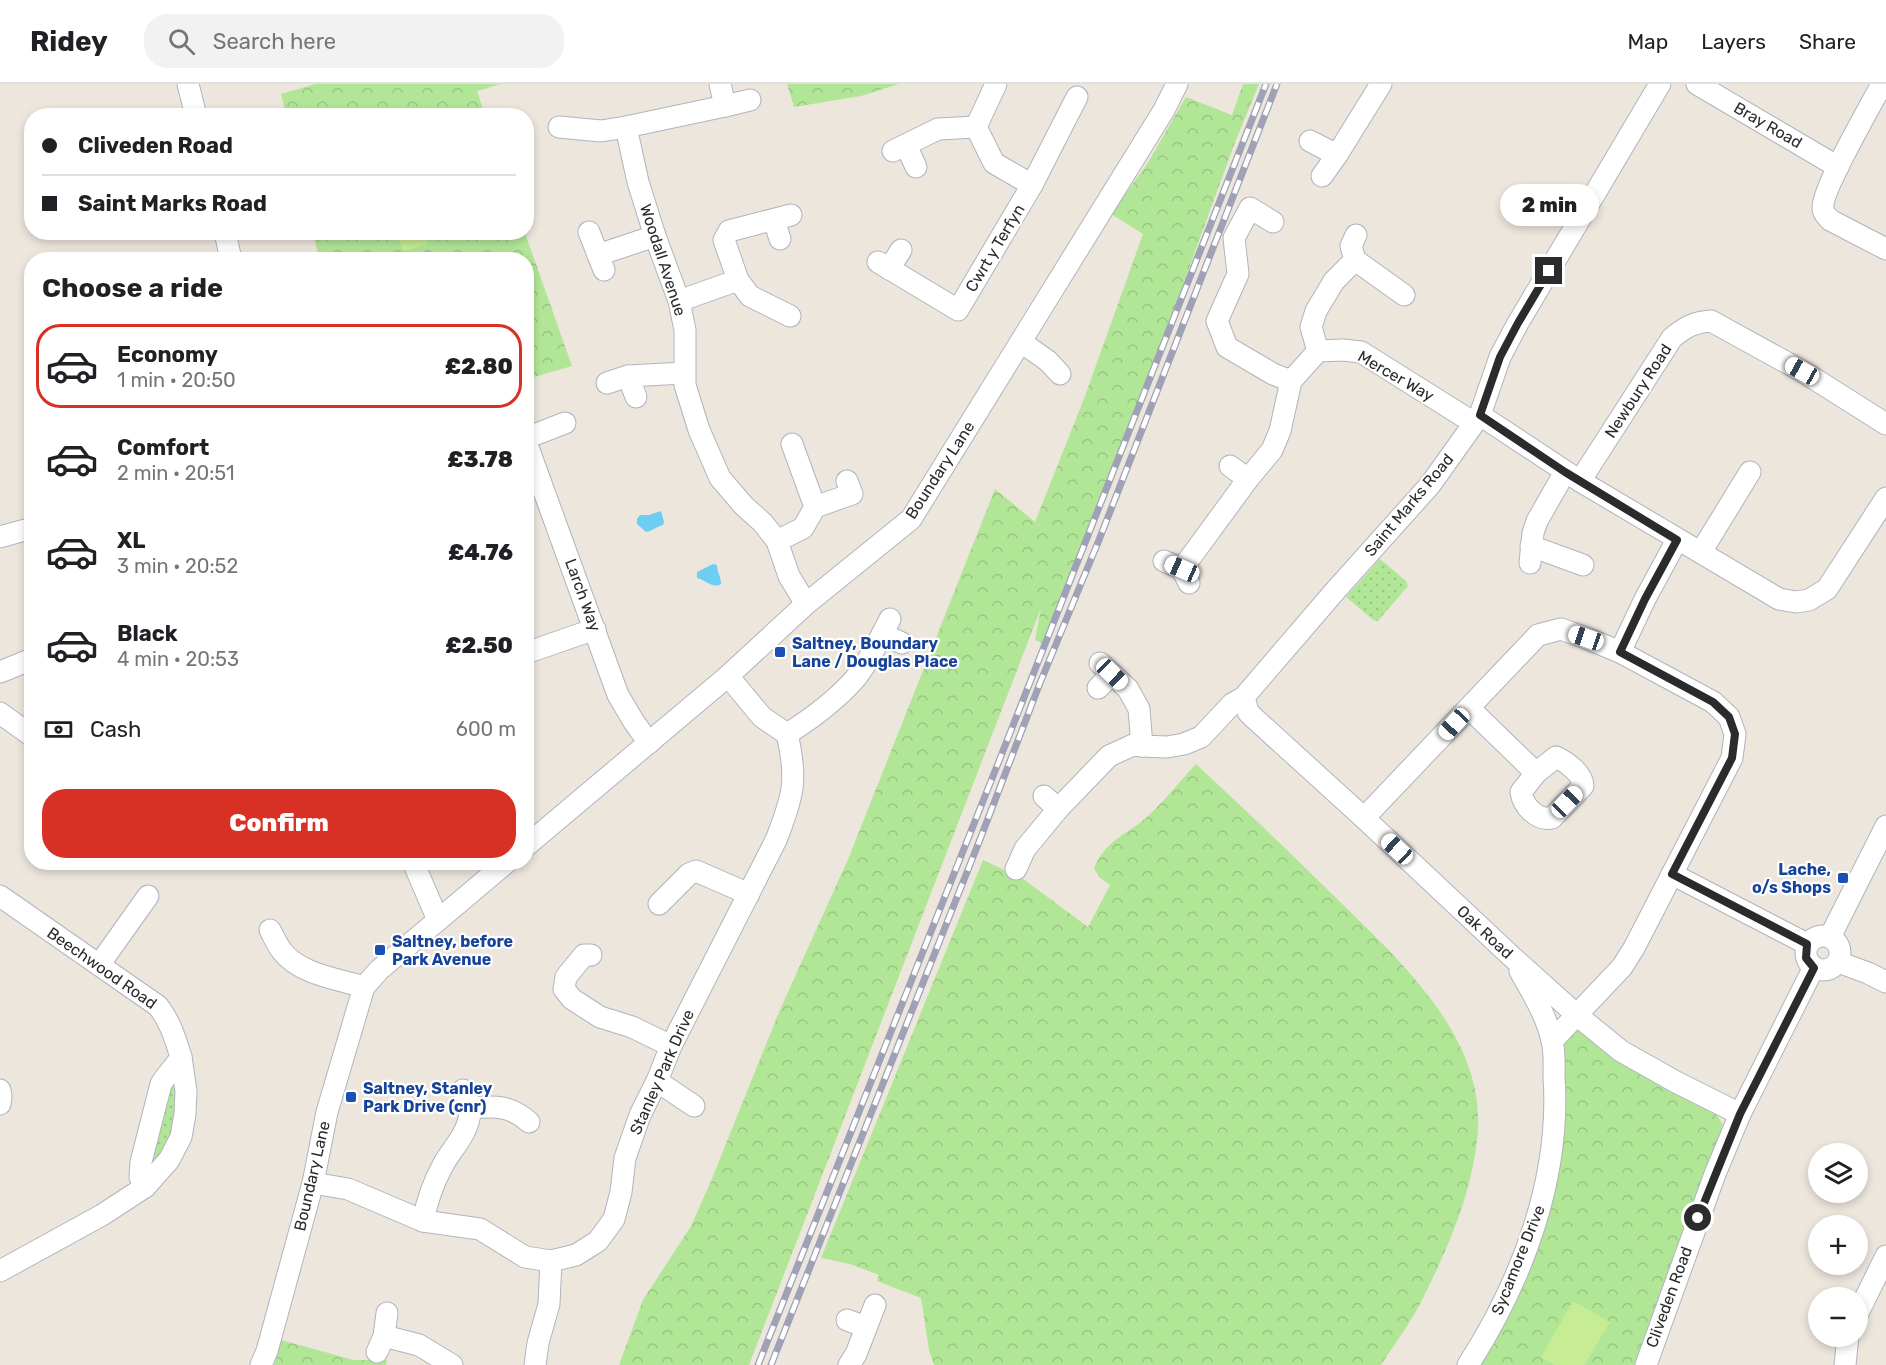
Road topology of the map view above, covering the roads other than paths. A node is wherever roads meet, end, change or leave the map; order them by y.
1 (188, 84) edge
2 (720, 84) edge
3 (996, 84) edge
4 (1178, 84) edge
5 (1381, 84) edge
6 (1660, 84) edge
7 (1697, 84) edge
8 (1882, 84) edge
9 (1077, 97) dead end
10 (750, 100) dead end
11 (725, 106) junction
12 (194, 108) edge
13 (559, 127) dead end
14 (626, 127) junction
15 (976, 127) junction
16 (1310, 141) dead end
17 (1337, 155) junction
18 (916, 167) dead end
19 (1838, 167) junction
20 (1322, 176) dead end
21 (1032, 185) junction
22 (1273, 222) dead end
23 (782, 224) dead end
24 (589, 232) dead end
25 (1356, 235) dead end
26 (655, 236) junction
27 (1886, 249) edge
28 (901, 250) dead end
29 (1355, 260) junction
30 (738, 280) junction
31 (1404, 295) dead end
32 (679, 301) junction
33 (789, 316) dead end
34 (1021, 342) junction
35 (1318, 351) junction
36 (1057, 361) dead end
37 (684, 373) junction
38 (628, 376) junction
39 (1291, 381) junction
40 (607, 383) dead end
41 (636, 397) dead end
42 (1477, 419) junction
43 (565, 423) dead end
44 (1886, 423) edge
45 (534, 437) edge
46 (791, 456) dead end
47 (534, 462) edge
48 (1230, 466) dead end
49 (1750, 472) dead end
50 (1572, 477) junction
51 (1248, 479) junction
52 (847, 481) dead end
53 (1886, 498) edge
54 (815, 507) junction
55 (24, 530) dead end
56 (0, 537) edge
57 (1677, 540) junction
58 (777, 541) junction
59 (1701, 552) junction
60 (1582, 565) dead end
61 (1178, 571) dead end
62 (806, 604) junction
63 (596, 629) junction
64 (902, 643) dead end
65 (534, 650) edge
66 (1620, 652) junction
67 (24, 662) edge
68 (0, 672) edge
69 (1103, 675) dead end
70 (728, 676) junction
71 (1244, 697) junction
72 (1468, 708) junction
73 (0, 713) edge
74 (24, 730) edge
75 (787, 734) junction
76 (650, 743) junction
77 (1142, 746) junction
78 (1536, 772) dead end
79 (1364, 818) junction
80 (1886, 826) edge
81 (534, 839) edge
82 (1016, 869) dead end
83 (416, 870) edge
84 (497, 870) edge
85 (1672, 874) junction
86 (749, 894) junction
87 (0, 896) edge
88 (148, 896) dead end
89 (659, 904) dead end
90 (438, 920) junction
91 (270, 930) dead end
92 (1830, 937) junction
93 (1807, 944) junction
94 (583, 951) dead end
95 (1511, 956) junction
96 (1838, 962) junction
97 (99, 965) junction
98 (1814, 968) junction
99 (1886, 981) edge
100 (364, 987) junction
101 (1578, 1016) junction
102 (1552, 1041) junction
103 (670, 1046) junction
104 (181, 1057) junction
105 (657, 1081) junction
106 (0, 1090) edge
107 (0, 1104) edge
108 (693, 1106) dead end
109 (1740, 1114) junction
110 (529, 1122) dead end
111 (313, 1183) junction
112 (145, 1187) junction
113 (423, 1221) junction
114 (1886, 1256) edge
115 (551, 1261) junction
116 (0, 1271) edge
117 (1868, 1293) edge
118 (875, 1305) dead end
119 (387, 1313) dead end
120 (1847, 1347) edge
121 (261, 1365) edge
122 (452, 1365) edge
123 (535, 1365) edge
124 (849, 1365) edge
125 (1468, 1365) edge
126 (1646, 1365) edge
127 (1845, 1365) edge

1 - 12 street
2 - 11 street
3 - 15 street
4 - 34 street, Boundary Lane
5 - 17 street
6 - 42 street, Saint Marks Road
7 - 19 street, Bray Road
8 - 19 street
9 - 21 street, Cwrt y Terfyn
10 - 11 street
11 - 14 street
13 - 14 street
14 - 26 street, Woodall Avenue
15 - 18 street
15 - 21 street, Cwrt y Terfyn
16 - 17 street
17 - 20 street
19 - 27 street
21 - 28 street, Cwrt y Terfyn
22 - 39 street
23 - 30 street
24 - 26 street
25 - 29 street
26 - 32 street, Woodall Avenue
29 - 31 street
29 - 35 street
30 - 32 street
30 - 33 street
32 - 37 street, Woodall Avenue
34 - 36 street
34 - 62 street, Boundary Lane
35 - 39 street
35 - 42 street, Mercer Way
37 - 38 street
37 - 58 street, Woodall Avenue
38 - 40 street
38 - 41 street
39 - 51 street
42 - 50 street, Mercer Way
42 - 71 street, Saint Marks Road
43 - 45 street, Larch Way
44 - 50 street, Newbury Road
46 - 54 street
47 - 63 street, Larch Way
48 - 51 street
49 - 59 street
50 - 57 street, Mercer Way
50 - 60 street, Newbury Road
51 - 61 street
52 - 54 street
53 - 59 street, Mercer Way
54 - 58 street
55 - 56 street
57 - 59 street, Mercer Way
57 - 66 street
58 - 62 street, Woodall Avenue
62 - 70 street, Boundary Lane
63 - 65 street
63 - 76 street, Larch Way
64 - 75 street
66 - 72 street
66 - 85 street
67 - 68 street
69 - 77 street
70 - 75 street
70 - 76 street, Boundary Lane
71 - 77 street, Saint Marks Road
71 - 79 street, Oak Road
72 - 78 street
72 - 79 street
73 - 74 street
75 - 86 street, Stanley Park Drive
76 - 81 street, Boundary Lane
77 - 82 street, Saint Marks Road
79 - 95 street, Oak Road
80 - 92 street
83 - 90 street
84 - 90 street, Boundary Lane
85 - 93 street
85 - 101 street
86 - 89 street
86 - 103 street, Stanley Park Drive
87 - 97 street, Beechwood Road
88 - 97 street
90 - 100 street, Boundary Lane
91 - 100 street
92 - 93 street
92 - 96 street
93 - 98 street
94 - 103 street
95 - 101 street, Oak Road
95 - 102 street, Sycamore Drive
96 - 98 street
96 - 99 street
97 - 104 street, Beechwood Road
98 - 109 street, Cliveden Road
100 - 111 street, Boundary Lane
101 - 102 street
101 - 109 street, Oak Road
102 - 125 street, Sycamore Drive
103 - 105 street, Stanley Park Drive
104 - 112 street
104 - 112 street, Beechwood Road
105 - 108 street
105 - 115 street, Stanley Park Drive
106 - 107 street
109 - 126 street, Cliveden Road
110 - 113 street
111 - 113 street, Stanley Park Drive
111 - 121 street, Boundary Lane
112 - 116 street, Beechwood Road
113 - 115 street, Stanley Park Drive
114 - 117 street
115 - 123 street
118 - 124 street
119 - 122 street
120 - 127 street

